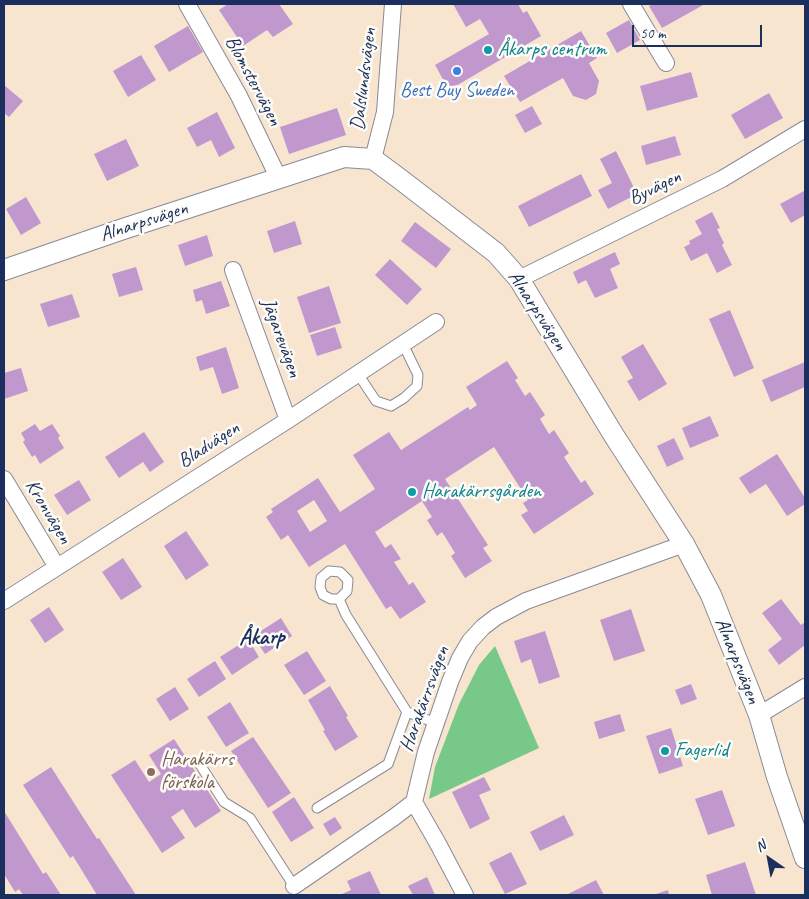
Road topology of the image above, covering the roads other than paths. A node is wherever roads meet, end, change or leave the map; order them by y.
1 (187, 4) edge
2 (393, 4) edge
3 (631, 4) edge
4 (666, 62) dead end
5 (805, 129) edge
6 (373, 159) junction
7 (279, 179) junction
8 (4, 270) edge
9 (233, 270) dead end
10 (520, 279) junction
11 (436, 322) dead end
12 (403, 344) junction
13 (358, 374) junction
14 (288, 420) junction
15 (4, 480) edge
16 (684, 544) junction
17 (57, 567) junction
18 (339, 599) dead end
19 (4, 601) edge
20 (805, 687) edge
21 (407, 712) junction
22 (759, 715) junction
23 (436, 723) junction
24 (198, 763) dead end
25 (414, 802) junction
26 (318, 808) dead end
27 (805, 858) edge
28 (294, 886) joint
29 (465, 895) edge

1 - 7 street, Blomstervägen
2 - 6 street, Dalslundsvägen
3 - 4 street
5 - 10 street, Byvägen
6 - 7 street, Alnarpsvägen
6 - 10 street, Alnarpsvägen
7 - 8 street, Alnarpsvägen
9 - 14 street, Jägarevägen
10 - 16 street, Alnarpsvägen
11 - 12 street, Bladvägen
12 - 13 street, Bladvägen
12 - 13 lane
13 - 14 street, Bladvägen
14 - 17 street, Bladvägen
15 - 17 street, Kronvägen
16 - 22 street, Alnarpsvägen
16 - 23 street, Harakärrsvägen
17 - 19 street, Bladvägen
18 - 21 lane
20 - 22 street
21 - 23 lane
21 - 26 lane
22 - 27 street, Alnarpsvägen
23 - 25 street, Harakärrsvägen
24 - 28 lane
25 - 28 street
25 - 29 street

